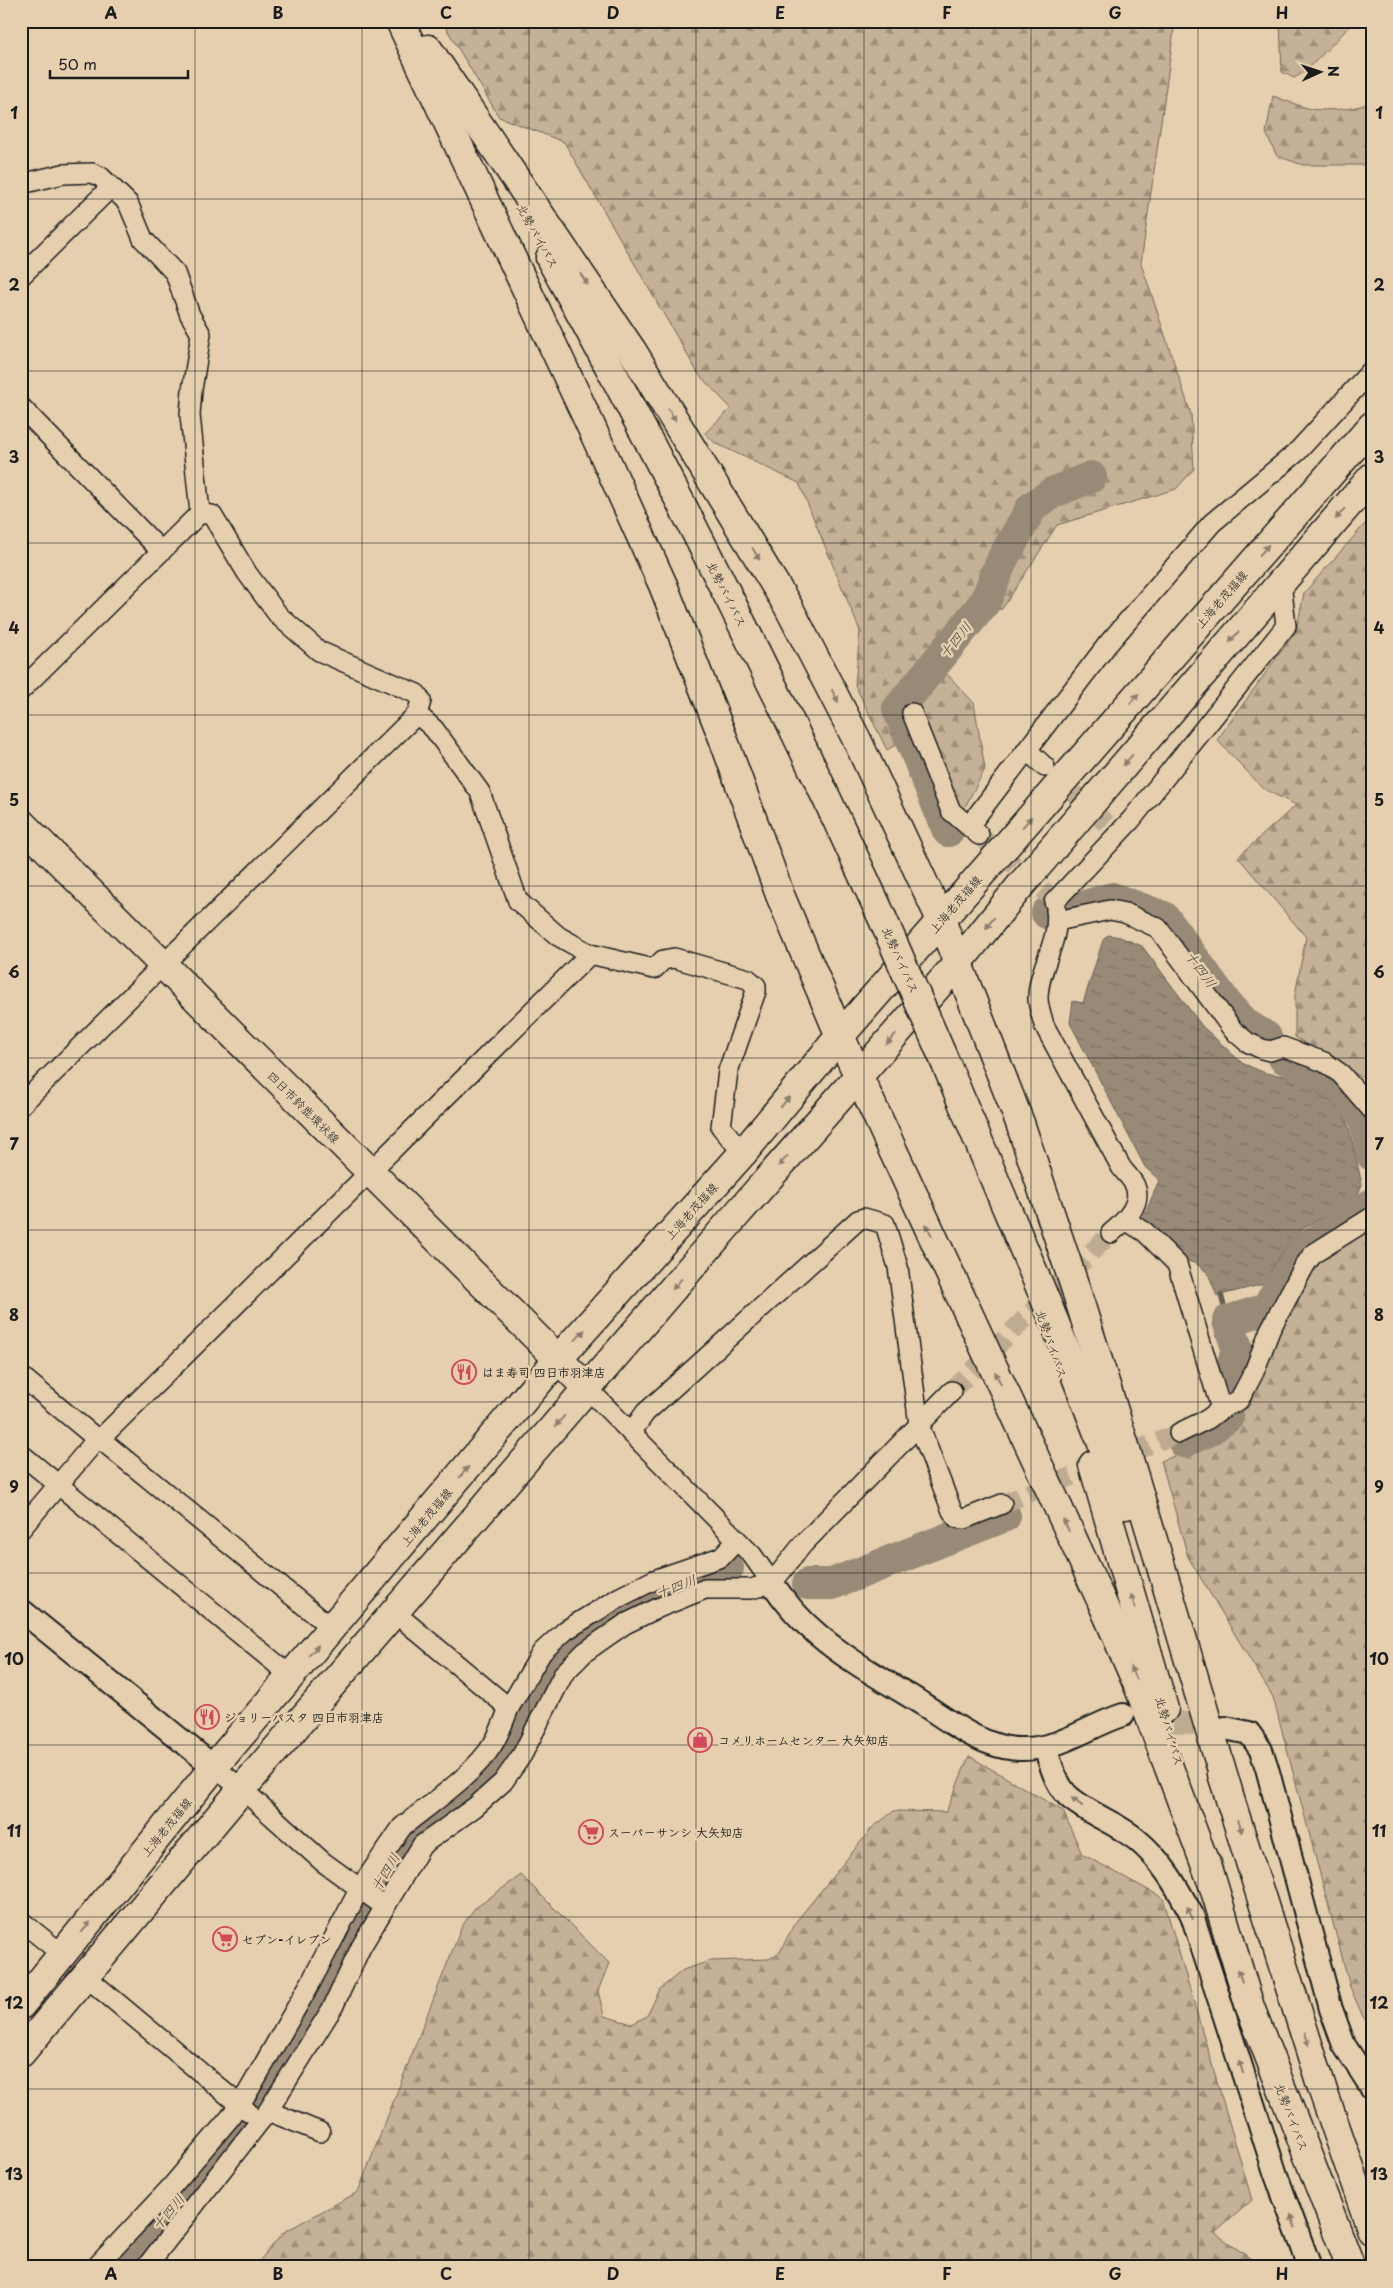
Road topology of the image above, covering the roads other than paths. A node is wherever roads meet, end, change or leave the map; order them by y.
1 (400, 21) edge
2 (408, 21) edge
3 (21, 184) edge
4 (110, 188) junction
5 (21, 276) edge
6 (1372, 370) edge
7 (21, 407) edge
8 (1372, 426) edge
9 (1372, 477) edge
10 (200, 512) junction
11 (161, 551) junction
12 (1281, 582) junction
13 (21, 690) edge
14 (912, 713) dead end
15 (417, 714) junction
16 (1027, 750) junction
17 (1045, 767) tunnel mouth
18 (21, 823) edge
19 (1055, 908) junction
20 (941, 920) junction
21 (590, 954) junction
22 (958, 963) junction
23 (163, 966) junction
24 (840, 1036) junction
25 (858, 1076) junction
26 (21, 1105) edge
27 (1372, 1110) edge
28 (743, 1153) junction
29 (370, 1172) junction
30 (1000, 1191) junction
31 (1372, 1217) edge
32 (1125, 1220) junction
33 (1111, 1233) tunnel mouth
34 (558, 1359) junction
35 (21, 1376) edge
36 (588, 1389) junction
37 (952, 1391) tunnel mouth
38 (1221, 1409) junction
39 (919, 1425) junction
40 (631, 1433) junction
41 (1179, 1433) tunnel mouth
42 (98, 1439) junction
43 (21, 1454) edge
44 (58, 1484) junction
45 (1002, 1504) tunnel mouth
46 (21, 1529) edge
47 (737, 1540) junction
48 (772, 1583) junction
49 (21, 1610) edge
50 (394, 1612) junction
51 (333, 1629) junction
52 (591, 1631) junction
53 (291, 1676) junction
54 (509, 1708) junction
55 (1123, 1715) tunnel mouth
56 (1225, 1728) tunnel mouth
57 (1045, 1748) junction
58 (214, 1767) junction
59 (474, 1772) dead end
60 (242, 1788) junction
61 (488, 1790) junction
62 (1228, 1791) junction
63 (1212, 1882) junction
64 (362, 1889) junction
65 (384, 1905) junction
66 (21, 1921) edge
67 (63, 1955) junction
68 (85, 1976) junction
69 (21, 2005) edge
70 (1250, 2006) junction
71 (21, 2054) edge
72 (1372, 2088) edge
73 (253, 2113) junction
74 (320, 2132) dead end
75 (1372, 2231) edge
76 (96, 2267) edge
77 (146, 2267) edge
78 (1310, 2267) edge
79 (1336, 2267) edge
80 (1351, 2267) edge

1 - 24 main road
2 -> 20 main road
2 - 30 main road, 北勢バイパス, bridge
3 - 4 street
4 - 5 street
4 - 10 street
6 - 16 street
7 - 11 street
20 -> 8 main road, 上海老茂福線
9 -> 12 main road
10 - 11 street
10 - 15 street
11 - 13 street
12 - 19 street
12 -> 22 main road
14 - 16 street
15 - 21 street
15 - 23 street
16 - 17 street
18 - 23 main road, 四日市鈴鹿環状線
19 - 27 street
19 - 32 street
20 - 22 main road
20 - 24 main road, 上海老茂福線
21 - 28 street
21 - 29 street
22 -> 25 main road
22 - 62 main road
23 - 26 street
23 - 29 main road, 四日市鈴鹿環状線
24 - 25 main road
28 -> 24 main road, 上海老茂福線
25 -> 36 main road
63 -> 25 main road
34 -> 28 main road, 上海老茂福線
29 - 34 main road, 四日市鈴鹿環状線
29 - 42 street
30 - 62 main road, 北勢バイパス
63 -> 30 main road, 北勢バイパス
31 - 38 street
32 - 33 street
32 - 38 street
34 - 36 main road, 四日市鈴鹿環状線
51 -> 34 main road, 上海老茂福線
35 - 42 street
36 - 40 street
36 -> 50 main road
37 - 39 street
38 - 41 street
39 - 40 street
39 - 45 street
39 - 48 street
40 - 47 street
42 - 44 street
42 - 51 street
43 - 44 street
44 - 46 street
44 - 53 street
47 - 48 street
47 - 52 street
48 - 52 street
48 - 57 street
49 - 58 street
50 - 54 street
50 - 60 main road
53 -> 51 main road, 上海老茂福線
52 - 54 street
52 - 61 street
53 - 58 main road, 上海老茂福線
54 - 64 street
55 - 57 street
56 - 72 street
78 -> 57 street
58 - 60 street
67 -> 58 main road, 上海老茂福線
59 - 61 street
60 - 64 street
60 - 68 main road
61 - 65 street
62 -> 75 main road, 北勢バイパス
70 -> 63 main road, 北勢バイパス
64 - 65 street
64 - 73 street
65 - 73 street
66 - 67 street
67 - 69 main road, 上海老茂福線
68 - 71 main road
68 - 73 street
70 - 79 main road
70 - 80 main road, 北勢バイパス
73 - 74 street
73 - 76 street
73 - 77 street

